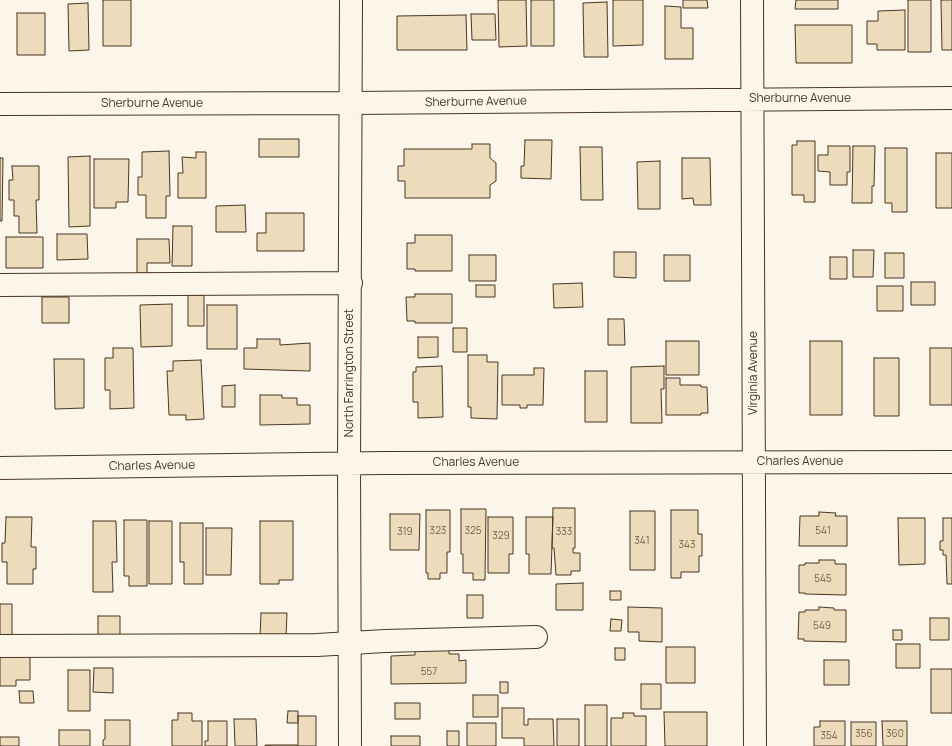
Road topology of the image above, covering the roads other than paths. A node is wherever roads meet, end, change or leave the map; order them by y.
1 (351, 0) edge
2 (752, 0) edge
3 (952, 98) edge
4 (752, 99) junction
5 (351, 103) junction
6 (0, 104) edge
7 (351, 283) junction
8 (0, 285) edge
9 (754, 462) junction
10 (952, 462) edge
11 (349, 464) junction
12 (0, 468) edge
13 (536, 637) dead end
14 (349, 643) junction
15 (0, 646) edge
16 (350, 746) edge
17 (755, 746) edge

1 - 5 street, North Farrington Street
2 - 4 street, Virginia Avenue
3 - 4 street, Sherburne Avenue
4 - 5 street, Sherburne Avenue
4 - 9 street, Virginia Avenue
5 - 6 street, Sherburne Avenue
5 - 7 street, North Farrington Street
7 - 8 street
7 - 11 street, North Farrington Street
9 - 10 street, Charles Avenue
9 - 11 street, Charles Avenue
9 - 17 street, Virginia Avenue
11 - 12 street, Charles Avenue
11 - 14 street, North Farrington Street
13 - 14 street
14 - 15 street
14 - 16 street, North Farrington Street

